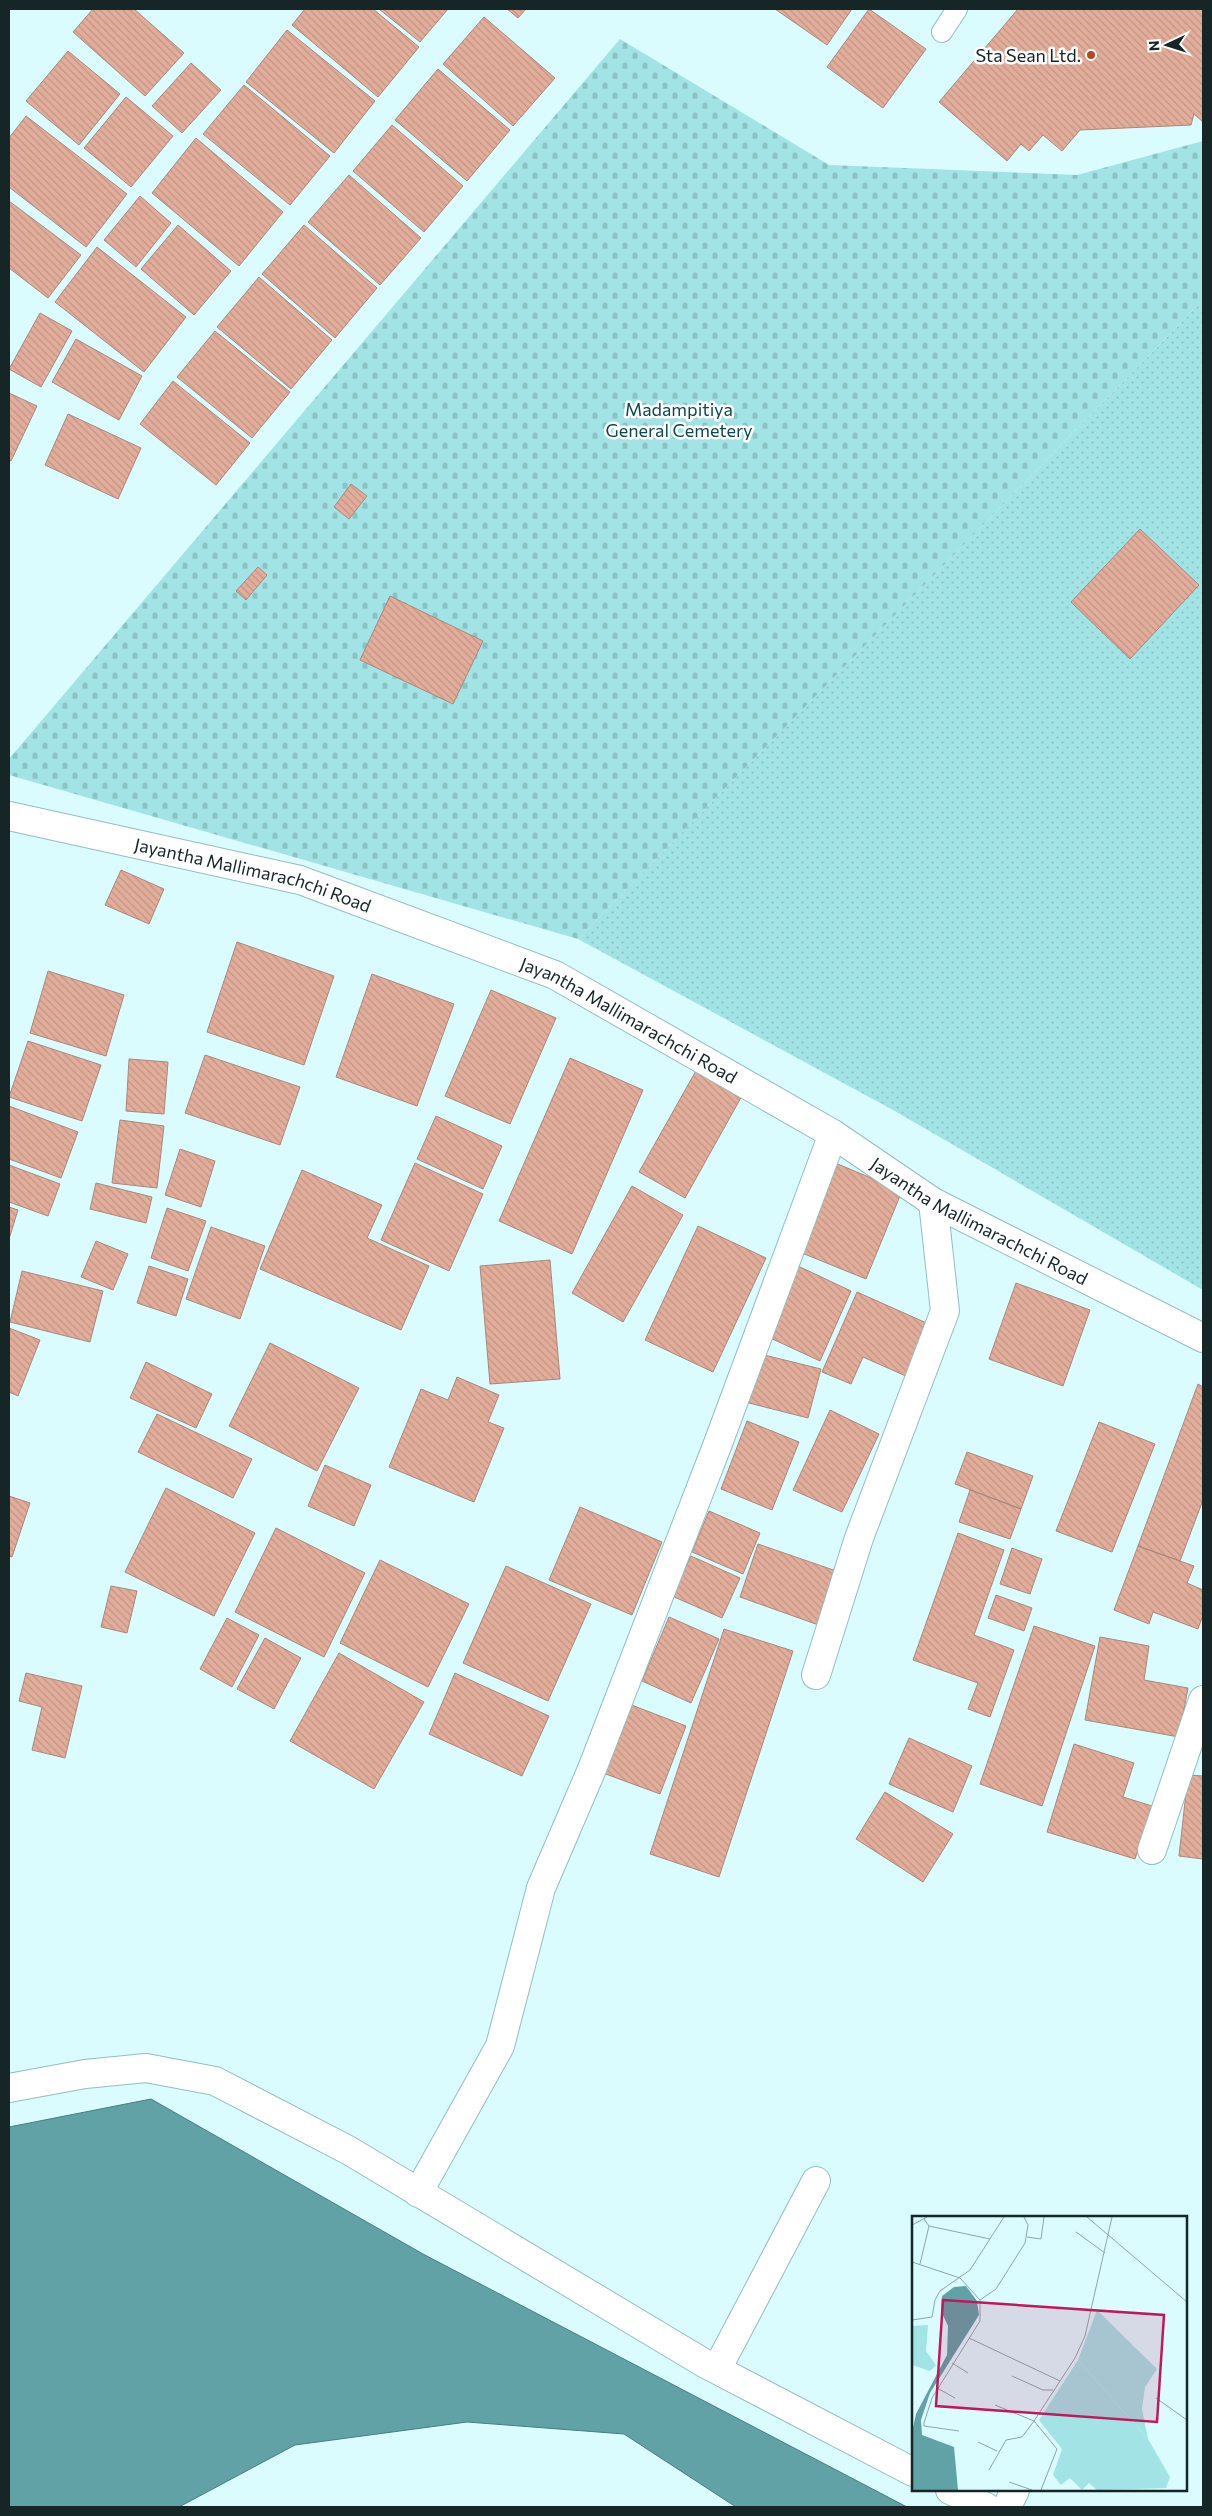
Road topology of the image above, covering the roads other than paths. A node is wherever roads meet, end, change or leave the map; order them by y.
1 (957, 9) edge
2 (942, 32) dead end
3 (9, 816) edge
4 (833, 1134) junction
5 (933, 1202) junction
6 (1203, 1338) edge
7 (816, 1676) dead end
8 (1203, 1700) edge
9 (1152, 1850) dead end
10 (9, 2088) edge
11 (816, 2181) dead end
12 (418, 2193) junction
13 (717, 2370) junction
14 (912, 2471) edge
15 (952, 2491) edge
16 (1015, 2491) edge
17 (986, 2507) edge
18 (1007, 2507) edge

1 - 2 lane
3 - 4 street, Jayantha Mallimarachchi Road
4 - 5 street, Jayantha Mallimarachchi Road
4 - 12 street
5 - 6 street, Jayantha Mallimarachchi Road
5 - 7 street
8 - 9 street
10 - 12 street
11 - 13 street
12 - 13 street
13 - 14 street
15 - 17 street
16 - 18 street

